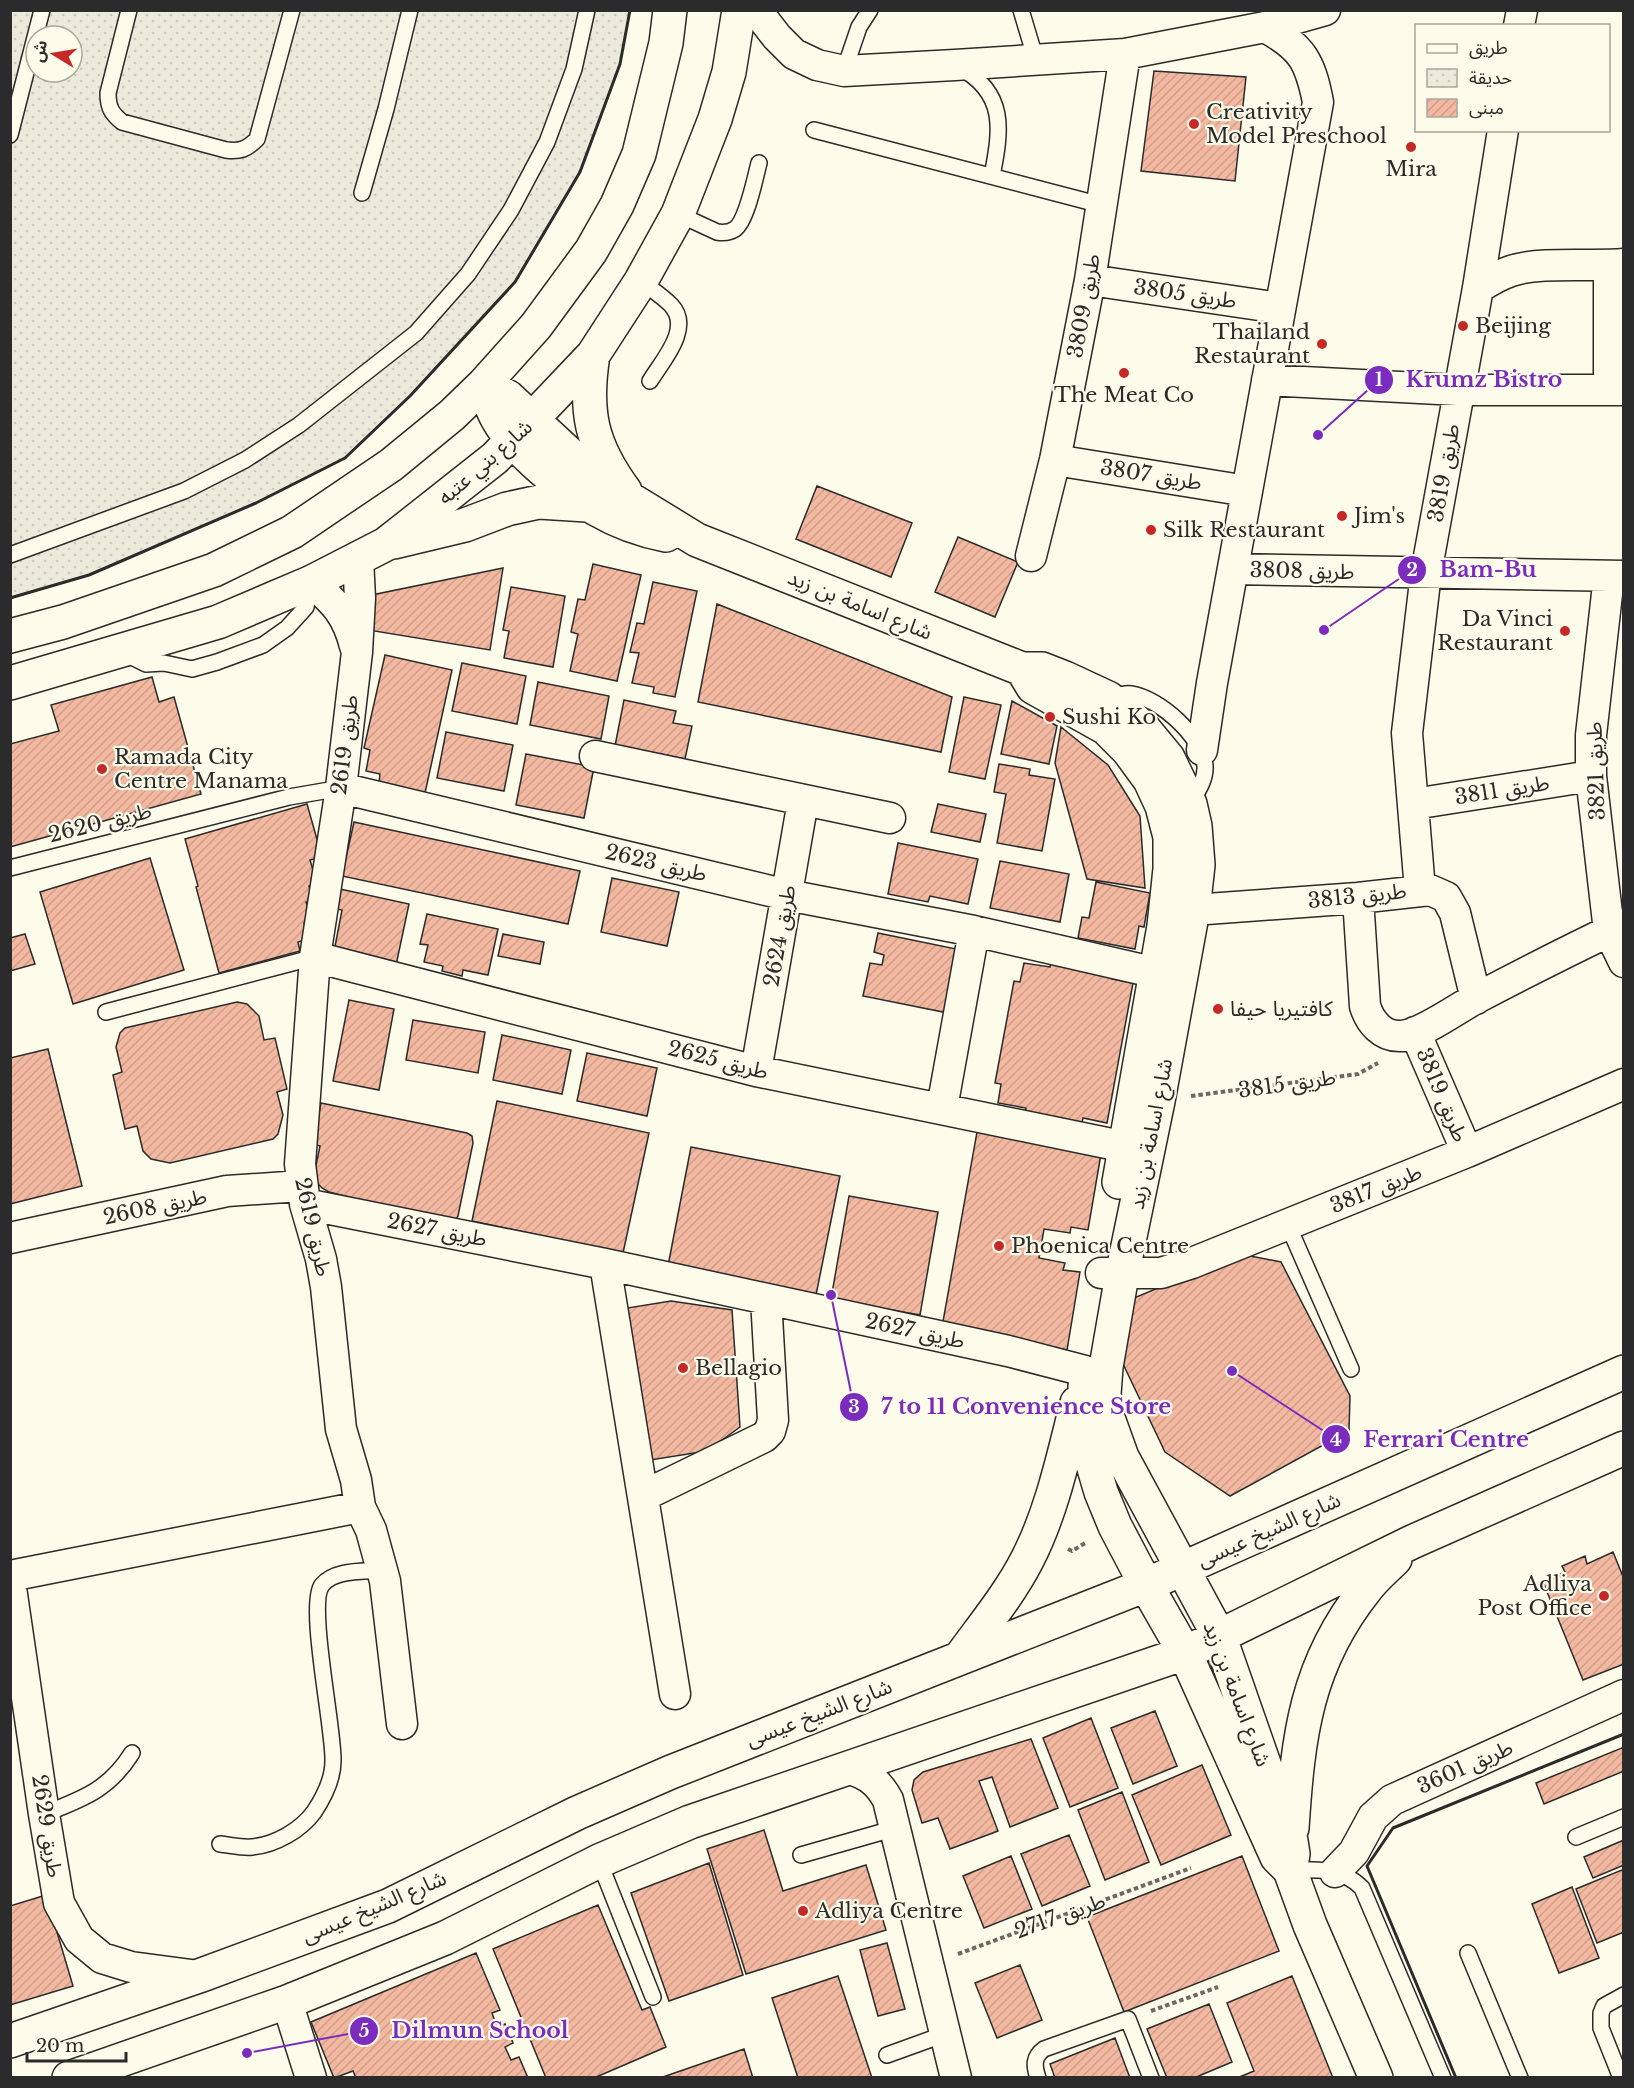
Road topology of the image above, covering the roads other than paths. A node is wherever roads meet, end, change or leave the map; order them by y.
1 (42, 10) edge
2 (129, 10) edge
3 (292, 10) edge
4 (410, 10) edge
5 (587, 10) edge
6 (670, 10) edge
7 (739, 10) edge
8 (756, 10) edge
9 (870, 10) edge
10 (1021, 10) edge
11 (1325, 10) edge
12 (1265, 27) junction
13 (1125, 54) junction
14 (1036, 60) junction
15 (955, 65) junction
16 (844, 70) junction
17 (814, 129) dead end
18 (1503, 132) edge
19 (10, 135) edge
20 (759, 163) dead end
21 (992, 176) junction
22 (362, 194) dead end
23 (1101, 205) junction
24 (678, 214) junction
25 (1616, 265) edge
26 (1090, 280) junction
27 (641, 282) junction
28 (1478, 288) junction
29 (1280, 308) junction
30 (593, 355) junction
31 (1267, 380) junction
32 (650, 381) dead end
33 (484, 384) junction
34 (1458, 390) junction
35 (1616, 390) edge
36 (522, 431) junction
37 (1055, 459) junction
38 (1246, 491) junction
39 (635, 504) junction
40 (587, 505) junction
41 (697, 540) junction
42 (372, 552) junction
43 (10, 555) edge
44 (1031, 556) dead end
45 (1233, 569) junction
46 (1426, 573) junction
47 (1616, 576) edge
48 (312, 582) junction
49 (10, 636) edge
50 (357, 652) junction
51 (10, 683) edge
52 (1096, 707) junction
53 (1202, 750) junction
54 (595, 756) dead end
55 (1591, 776) junction
56 (341, 788) junction
57 (803, 801) junction
58 (1190, 804) junction
59 (1414, 804) junction
60 (890, 818) dead end
61 (10, 868) edge
62 (1420, 890) junction
63 (787, 895) junction
64 (1358, 898) junction
65 (1193, 910) junction
66 (1164, 926) junction
67 (1616, 928) edge
68 (974, 931) junction
69 (315, 957) junction
70 (1623, 962) edge
71 (1157, 973) junction
72 (1476, 999) junction
73 (106, 1012) dead end
74 (1408, 1034) junction
75 (756, 1071) junction
76 (1623, 1084) edge
77 (942, 1108) junction
78 (1137, 1148) junction
79 (1467, 1152) junction
80 (303, 1195) junction
81 (1288, 1225) junction
82 (10, 1238) edge
83 (604, 1264) junction
84 (1112, 1274) junction
85 (766, 1299) junction
86 (1351, 1369) dead end
87 (1623, 1372) edge
88 (1085, 1373) junction
89 (1618, 1453) edge
90 (643, 1496) junction
91 (360, 1507) junction
92 (1412, 1542) junction
93 (1182, 1569) junction
94 (382, 1570) junction
95 (10, 1576) edge
96 (10, 1581) edge
97 (1146, 1585) junction
98 (1220, 1638) junction
99 (1185, 1653) junction
100 (959, 1658) junction
101 (675, 1694) dead end
102 (1623, 1695) edge
103 (402, 1724) dead end
104 (132, 1753) dead end
105 (850, 1769) junction
106 (44, 1814) junction
107 (1623, 1817) edge
108 (896, 1828) junction
109 (1576, 1837) dead end
110 (220, 1844) dead end
111 (801, 1855) dead end
112 (1290, 1856) junction
113 (599, 1861) junction
114 (1335, 1872) junction
115 (1468, 1953) dead end
116 (199, 1976) junction
117 (1623, 1995) edge
118 (653, 1997) dead end
119 (287, 2002) junction
120 (945, 2034) junction
121 (10, 2042) edge
122 (887, 2055) dead end
123 (69, 2078) edge
124 (311, 2078) edge
125 (956, 2078) edge
126 (1038, 2078) edge
127 (1151, 2078) edge
128 (1376, 2078) edge
129 (1443, 2078) edge
130 (1520, 2078) edge
131 (1621, 2078) edge

1 - 19 lane
2 - 3 lane
4 - 22 lane
5 - 43 lane
6 - 33 main road
7 - 24 main road, شارع بني عتبه
8 - 16 street
9 - 16 lane
10 - 14 lane
11 - 12 street
12 - 13 street
12 - 29 street
13 - 14 street
13 - 23 street, طريق 3809
14 - 15 street
15 - 16 street
15 - 21 lane
17 - 21 lane
18 - 28 street, طريق 3819
20 - 24 lane
21 - 23 lane
23 - 26 street, طريق 3809
24 - 27 main road, شارع بني عتبه
25 - 28 street
25 - 35 street
26 - 29 street, طريق 3805
26 - 37 street, طريق 3809
27 - 30 main road, شارع بني عتبه
27 - 32 lane
28 - 34 street, طريق 3819
29 - 31 street
30 - 36 main road, شارع بني عتبه
30 - 39 main road
31 - 34 street
31 - 38 street
33 - 36 main road, شارع اسامة بن زيد
33 - 49 main road
34 - 35 street
34 - 46 street, طريق 3819
36 - 39 main road, شارع اسامة بن زيد
36 - 40 main road, شارع اسامة بن زيد
36 - 42 main road, شارع بني عتبه
37 - 38 street, طريق 3807
37 - 44 street, طريق 3809
38 - 45 street
39 - 41 main road, شارع اسامة بن زيد
40 - 41 main road, شارع اسامة بن زيد
40 - 42 main road
41 - 52 main road, شارع اسامة بن زيد
42 - 48 main road, شارع بني عتبه
42 - 50 street, طريق 2619
45 - 46 street, طريق 3808
45 - 53 street
46 - 47 street, طريق 3808
46 - 59 street, طريق 3819
47 - 55 street, طريق 3821
48 - 50 street, طريق 2619
48 - 51 main road, شارع بني عتبه
50 - 56 street, طريق 2619
52 - 53 lane
52 - 58 main road, شارع اسامة بن زيد
52 - 66 main road, شارع اسامة بن زيد
53 - 58 lane
54 - 57 street
55 - 59 street, طريق 3811
55 - 67 street, طريق 3821
56 - 61 lane, طريق 2620
56 - 63 street, طريق 2623
56 - 69 street, طريق 2619
57 - 60 street
57 - 63 street, طريق 2624
58 - 65 main road, شارع اسامة بن زيد
59 - 62 street, طريق 3819
62 - 64 street, طريق 3813
62 - 72 street, طريق 3813
63 - 68 street, طريق 2623
63 - 75 street, طريق 2624
64 - 65 street, طريق 3813
64 - 74 street, طريق 3819
65 - 66 street, طريق 3813
65 - 78 main road, شارع اسامة بن زيد
66 - 71 main road, شارع اسامة بن زيد
67 - 70 street, طريق 3821
67 - 72 street
68 - 71 street, طريق 2623
68 - 77 street
69 - 73 lane
69 - 75 street, طريق 2625
69 - 80 street, طريق 2619
71 - 78 main road, شارع اسامة بن زيد
72 - 74 street
74 - 79 street, طريق 3819
75 - 77 street, طريق 2625
76 - 79 street, طريق 3817
77 - 78 street, طريق 2625
78 - 84 main road, شارع اسامة بن زيد
79 - 81 street, طريق 3817
80 - 82 street, طريق 2608
80 - 83 street, طريق 2627
80 - 91 street, طريق 2619
81 - 84 street, طريق 3817
81 - 86 lane
83 - 85 street, طريق 2627
83 - 90 street
84 - 88 main road, شارع اسامة بن زيد
84 - 93 main road, شارع اسامة بن زيد
85 - 88 street, طريق 2627
85 - 90 street
87 - 93 main road, شارع الشيخ عيسى
88 - 97 main road, شارع اسامة بن زيد
88 - 100 main road
89 - 92 main road
90 - 101 street
91 - 94 street, طريق 2619
91 - 95 street
92 - 98 main road
92 - 112 main road
93 - 97 main road, شارع الشيخ عيسى
93 - 98 main road, شارع اسامة بن زيد
94 - 103 street, طريق 2619
94 - 110 lane
96 - 106 street, طريق 2629
97 - 99 main road, شارع اسامة بن زيد
97 - 100 main road, شارع الشيخ عيسى
98 - 99 main road
98 - 112 main road, شارع اسامة بن زيد
99 - 105 main road
99 - 112 main road, شارع اسامة بن زيد
100 - 116 main road, شارع الشيخ عيسى
102 - 114 street, طريق 3601
104 - 106 lane
105 - 108 street
105 - 113 main road
106 - 116 street, طريق 2629
107 - 109 lane
108 - 111 lane
108 - 120 street
112 - 114 lane
112 - 128 main road, شارع اسامة بن زيد
113 - 118 lane
113 - 119 main road
114 - 129 lane
115 - 130 lane
116 - 121 main road, شارع الشيخ عيسى
117 - 131 lane
119 - 123 main road
119 - 124 street
120 - 122 lane
120 - 125 street
126 - 127 lane

